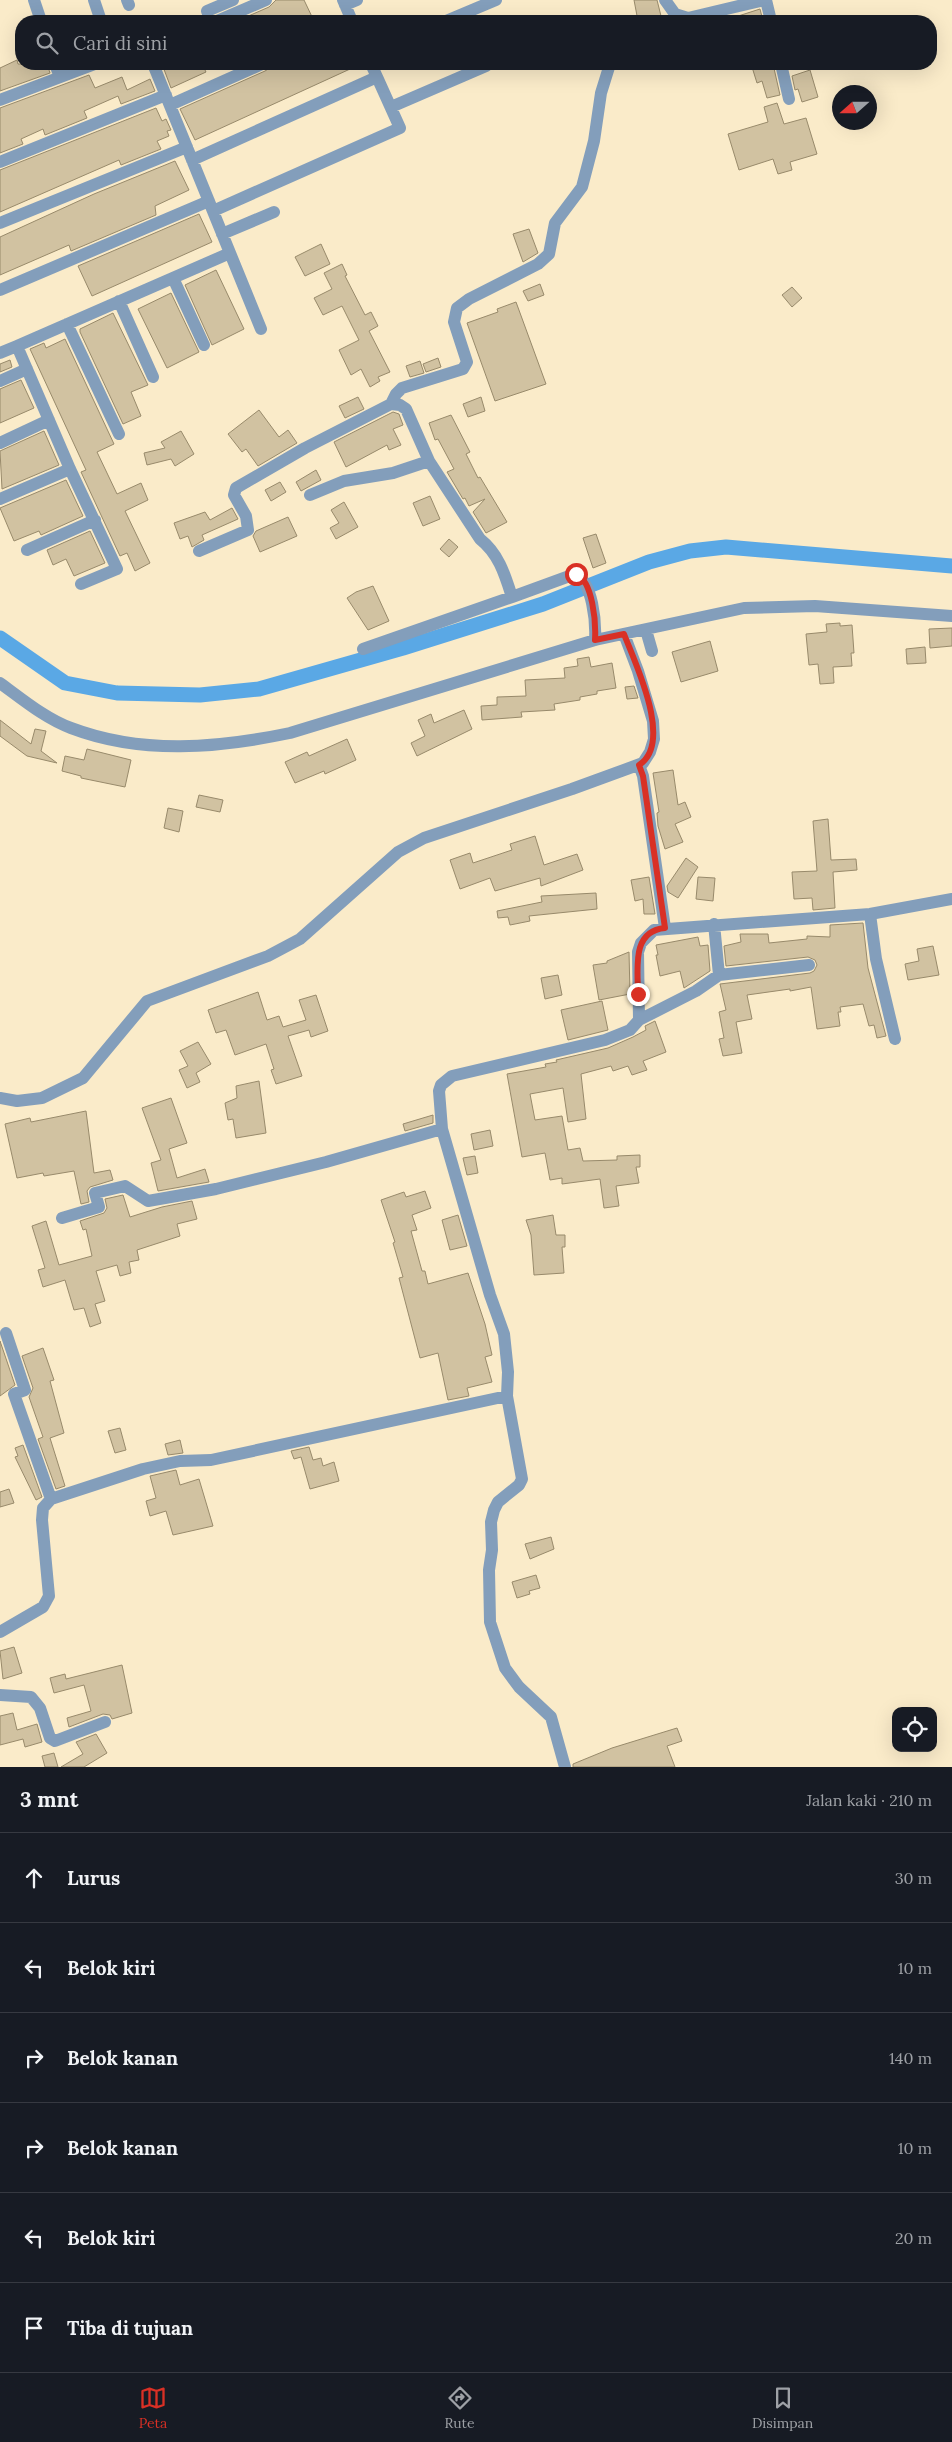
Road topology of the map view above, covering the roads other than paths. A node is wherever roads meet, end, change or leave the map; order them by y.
1 (34, 0) edge
2 (94, 0) edge
3 (233, 0) edge
4 (266, 0) edge
5 (357, 0) edge
6 (496, 0) edge
7 (665, 0) edge
8 (765, 0) edge
9 (344, 3) edge
10 (39, 15) edge
11 (99, 15) edge
12 (209, 15) edge
13 (231, 15) edge
14 (349, 15) edge
15 (460, 15) edge
16 (676, 15) edge
17 (699, 15) edge
18 (769, 15) edge
19 (57, 70) edge
20 (78, 70) edge
21 (156, 70) edge
22 (246, 70) edge
23 (374, 70) edge
24 (477, 70) edge
25 (608, 70) edge
26 (782, 70) edge
27 (60, 77) junction
28 (377, 77) junction
29 (789, 99) dead end
30 (0, 100) edge
31 (168, 100) junction
32 (391, 108) junction
33 (187, 147) junction
34 (192, 160) junction
35 (0, 162) edge
36 (211, 206) junction
37 (274, 212) dead end
38 (0, 223) edge
39 (222, 234) junction
40 (230, 253) junction
41 (172, 278) junction
42 (0, 290) edge
43 (120, 301) junction
44 (67, 324) junction
45 (261, 329) dead end
46 (204, 345) dead end
47 (17, 346) junction
48 (0, 353) edge
49 (27, 369) junction
50 (153, 377) dead end
51 (0, 381) edge
52 (391, 404) junction
53 (49, 420) junction
54 (119, 434) dead end
55 (0, 442) edge
56 (429, 461) junction
57 (70, 469) junction
58 (310, 495) dead end
59 (0, 499) edge
60 (95, 520) junction
61 (27, 550) dead end
62 (199, 551) dead end
63 (80, 584) dead end
64 (512, 597) junction
65 (952, 616) edge
66 (646, 630) junction
67 (624, 634) junction
68 (595, 640) junction
69 (363, 649) dead end
70 (652, 651) dead end
71 (0, 683) edge
72 (639, 765) junction
73 (952, 899) edge
74 (870, 914) junction
75 (714, 924) junction
76 (665, 928) junction
77 (809, 965) dead end
78 (718, 976) junction
79 (638, 1020) junction
80 (895, 1039) dead end
81 (0, 1098) edge
82 (442, 1129) junction
83 (62, 1218) dead end
84 (6, 1333) dead end
85 (507, 1396) junction
86 (51, 1499) junction
87 (2, 1630) edge
88 (0, 1695) edge
89 (105, 1722) dead end
90 (565, 1767) edge

1 - 10 street
2 - 11 street
3 - 12 street
4 - 13 street
5 - 9 street
6 - 15 street
7 - 16 street
8 - 17 street
8 - 18 street
9 - 14 street
19 - 27 street
20 - 27 street
21 - 31 street
22 - 31 street
23 - 28 street
24 - 32 street
25 - 52 street
26 - 29 street
27 - 30 street
28 - 32 street
28 - 34 street
31 - 33 street
31 - 35 street
32 - 36 street
33 - 34 street
33 - 38 street
34 - 36 street
36 - 39 street
36 - 42 street
37 - 39 street
39 - 40 street
40 - 41 street
40 - 45 street
41 - 43 street
41 - 46 street
43 - 44 street
43 - 50 street
44 - 47 street
44 - 54 street
47 - 48 street
47 - 49 street
49 - 51 street
49 - 53 street
52 - 56 street
52 - 62 street
53 - 55 street
53 - 57 street
56 - 58 street
56 - 64 street
57 - 59 street
57 - 60 street
60 - 61 street
60 - 63 street
64 - 68 street
64 - 69 street
65 - 66 street
66 - 67 street
66 - 70 street
67 - 68 street
67 - 72 street
68 - 71 street
72 - 76 street
72 - 81 street
73 - 74 street
74 - 75 street
74 - 80 street
75 - 76 street
75 - 78 street
76 - 79 street
77 - 78 street
78 - 79 street
79 - 82 street
82 - 83 street
82 - 85 street
84 - 86 street
85 - 86 street
85 - 90 street
86 - 87 street
88 - 89 street

